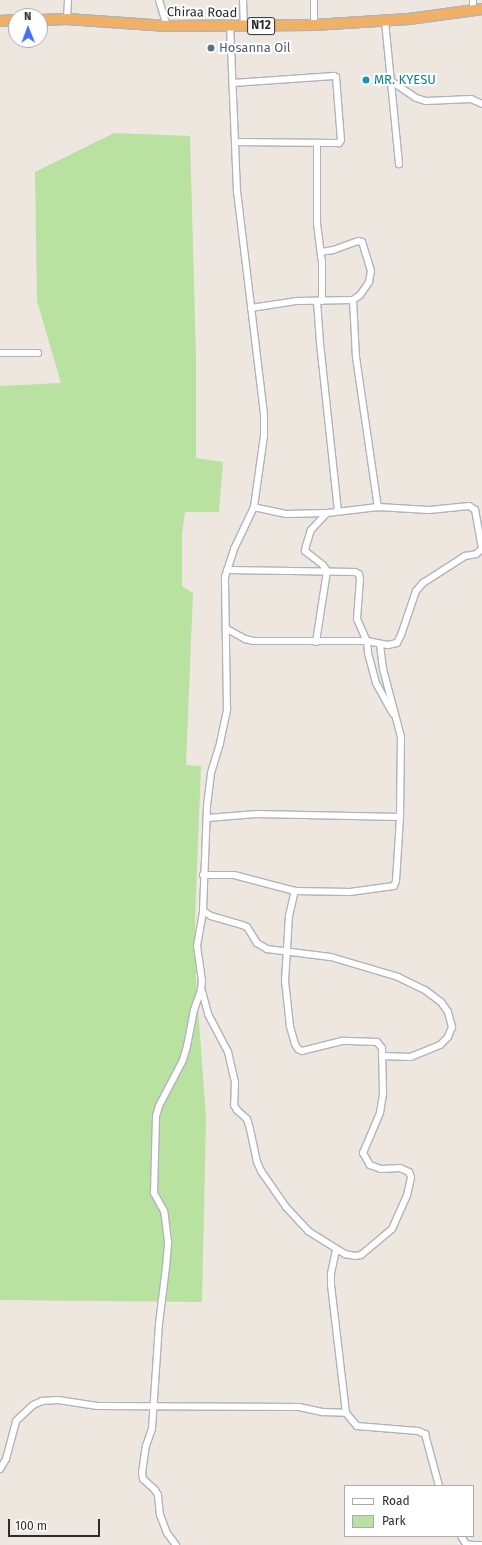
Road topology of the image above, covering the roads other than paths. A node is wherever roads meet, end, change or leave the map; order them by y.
1 (68, 0) edge
2 (159, 0) edge
3 (244, 0) edge
4 (314, 0) edge
5 (476, 6) edge
6 (67, 19) junction
7 (48, 20) edge
8 (385, 21) junction
9 (167, 26) junction
10 (314, 26) junction
11 (230, 27) junction
12 (244, 27) junction
13 (391, 81) junction
14 (233, 84) junction
15 (482, 104) edge
16 (235, 142) junction
17 (317, 143) junction
18 (399, 164) dead end
19 (321, 252) junction
20 (353, 300) junction
21 (320, 301) junction
22 (251, 308) junction
23 (0, 353) edge
24 (38, 353) dead end
25 (254, 507) junction
26 (378, 507) junction
27 (338, 511) junction
28 (327, 513) junction
29 (227, 570) junction
30 (327, 571) junction
31 (227, 629) junction
32 (367, 641) junction
33 (316, 642) junction
34 (380, 644) junction
35 (396, 718) junction
36 (207, 818) junction
37 (400, 818) junction
38 (204, 875) junction
39 (295, 891) junction
40 (203, 911) junction
41 (286, 951) junction
42 (201, 990) junction
43 (382, 1056) junction
44 (336, 1250) junction
45 (154, 1406) junction
46 (346, 1413) junction
47 (0, 1469) edge
48 (440, 1485) edge
49 (462, 1537) edge
50 (176, 1544) edge
51 (472, 1545) edge
52 (475, 1545) edge
53 (481, 1545) edge

1 - 6 street
2 - 9 street
3 - 12 street
4 - 10 street
5 - 8 highway, Chiraa Road / N12
6 - 7 highway, Chiraa Road / N12
6 - 9 highway, Chiraa Road / N12
8 - 10 highway, Chiraa Road / N12
8 - 13 street
9 - 11 highway, Chiraa Road / N12
10 - 12 highway, Chiraa Road / N12
11 - 12 highway, Chiraa Road / N12
11 - 14 street
13 - 15 street
13 - 18 street
14 - 16 street
14 - 17 street
16 - 17 street
16 - 22 street
17 - 19 street
19 - 20 street
19 - 21 street
20 - 21 street
20 - 26 street
21 - 22 street
21 - 27 street
22 - 25 street
23 - 24 street
25 - 28 street
25 - 29 street
26 - 27 street
26 - 34 street
27 - 28 street
28 - 30 street
29 - 30 street
29 - 31 street
30 - 32 street
30 - 33 street
31 - 33 street
31 - 36 street
32 - 33 street
32 - 34 street
32 - 35 street
34 - 35 street
35 - 37 street
36 - 37 street
36 - 38 street
37 - 39 street
38 - 39 street
38 - 40 street
39 - 41 street
40 - 41 street
40 - 42 street
41 - 43 street
41 - 43 street
42 - 44 street
42 - 45 street
43 - 44 street
44 - 46 street
45 - 46 street
45 - 47 street
45 - 50 street
46 - 48 street
49 - 51 street
52 - 53 street

